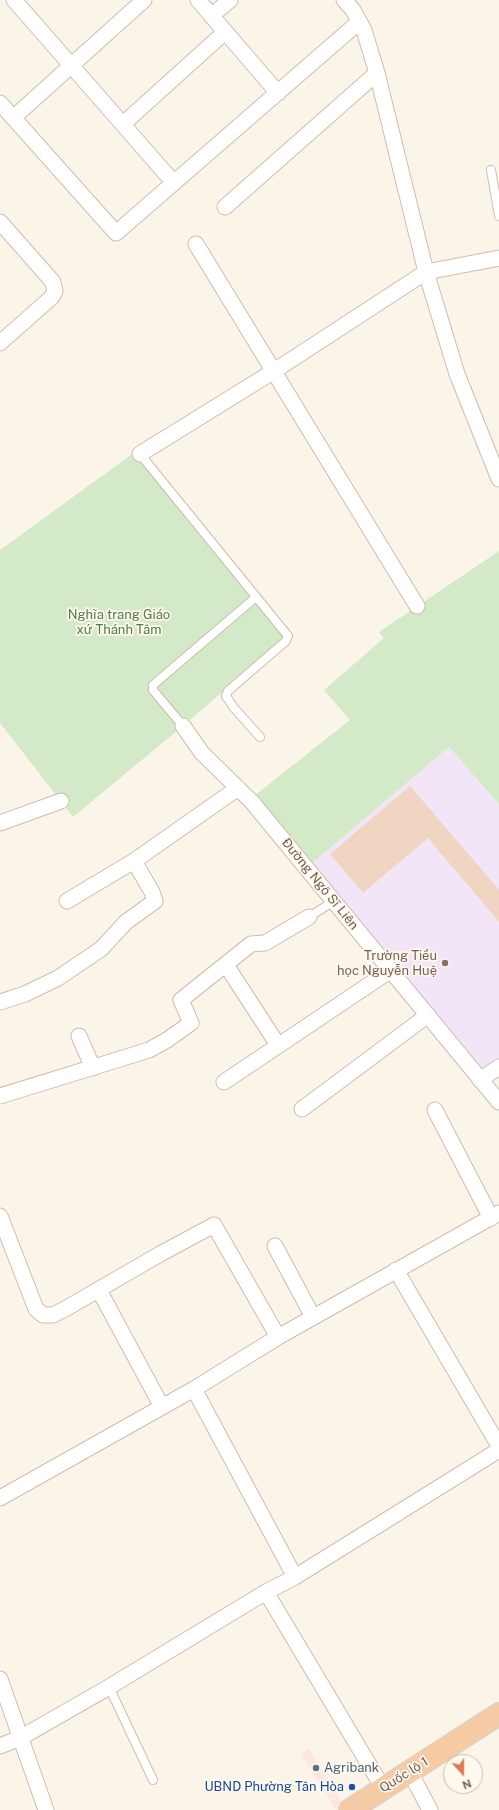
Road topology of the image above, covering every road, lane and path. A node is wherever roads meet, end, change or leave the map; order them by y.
1 (14, 0) edge
2 (144, 0) edge
3 (198, 0) edge
4 (230, 0) edge
5 (344, 0) edge
6 (211, 16) junction
7 (359, 22) junction
8 (225, 32) junction
9 (71, 65) junction
10 (377, 73) junction
11 (278, 93) junction
12 (0, 103) edge
13 (13, 118) junction
14 (123, 124) junction
15 (491, 170) dead end
16 (174, 183) junction
17 (225, 207) dead end
18 (499, 216) edge
19 (0, 222) edge
20 (196, 244) dead end
21 (499, 258) edge
22 (426, 272) junction
23 (0, 343) edge
24 (274, 371) junction
25 (140, 454) joint
26 (499, 480) edge
27 (256, 597) junction
28 (417, 606) dead end
29 (183, 726) joint
30 (260, 737) dead end
31 (238, 788) junction
32 (61, 801) dead end
33 (0, 823) edge
34 (134, 861) junction
35 (67, 901) dead end
36 (334, 901) junction
37 (308, 917) joint
38 (226, 965) junction
39 (391, 970) junction
40 (0, 1002) edge
41 (428, 1016) junction
42 (79, 1036) dead end
43 (278, 1045) junction
44 (499, 1067) edge
45 (93, 1068) junction
46 (480, 1080) junction
47 (224, 1082) dead end
48 (0, 1096) edge
49 (499, 1102) edge
50 (302, 1109) dead end
51 (435, 1110) dead end
52 (0, 1216) edge
53 (495, 1216) edge
54 (275, 1246) dead end
55 (396, 1270) junction
56 (99, 1290) junction
57 (313, 1317) junction
58 (278, 1337) junction
59 (194, 1389) junction
60 (162, 1407) junction
61 (499, 1446) edge
62 (499, 1450) edge
63 (0, 1498) edge
64 (295, 1577) junction
65 (266, 1592) junction
66 (0, 1679) edge
67 (109, 1687) junction
68 (499, 1714) edge
69 (20, 1738) junction
70 (0, 1746) edge
71 (410, 1772) junction
72 (153, 1780) dead end
73 (383, 1788) junction
74 (46, 1810) edge
75 (350, 1810) edge
76 (430, 1810) edge

1 - 9 street
2 - 9 street
3 - 6 street
4 - 6 street
5 - 7 street
6 - 8 street
7 - 10 street
7 - 11 street
8 - 11 street
8 - 14 street
9 - 13 street
9 - 14 street
10 - 17 street
10 - 22 street
11 - 16 street
12 - 13 street
13 - 16 street
14 - 16 street
15 - 18 lane
19 - 23 street
20 - 24 street
21 - 22 street
22 - 24 street
22 - 26 street
24 - 25 street
24 - 28 street
25 - 27 lane
27 - 29 lane
27 - 30 lane
29 - 31 street, Đường Ngô Sĩ Liên
31 - 34 street
31 - 36 street, Đường Ngô Sĩ Liên
32 - 33 street
34 - 35 street
34 - 40 street
36 - 37 lane
36 - 39 street, Đường Ngô Sĩ Liên
37 - 38 street
38 - 43 street
38 - 45 street
39 - 41 street, Đường Ngô Sĩ Liên
39 - 43 street
41 - 46 street, Đường Ngô Sĩ Liên
41 - 50 street
42 - 45 street
43 - 47 street
44 - 46 street
45 - 48 street
46 - 49 street, Đường Ngô Sĩ Liên
51 - 53 street
52 - 56 street
53 - 55 street
54 - 57 street
55 - 57 street
55 - 61 street
56 - 58 street
56 - 60 street
57 - 58 street
58 - 59 street
59 - 60 street
59 - 64 street
60 - 63 street
62 - 64 street
64 - 65 street
65 - 67 street
65 - 73 street
66 - 69 street
67 - 69 street
67 - 72 lane
68 - 71 highway, Quốc lộ 1
69 - 70 street
69 - 74 street
71 - 73 highway, Quốc lộ 1
71 - 76 street
73 - 75 highway, Quốc lộ 1

